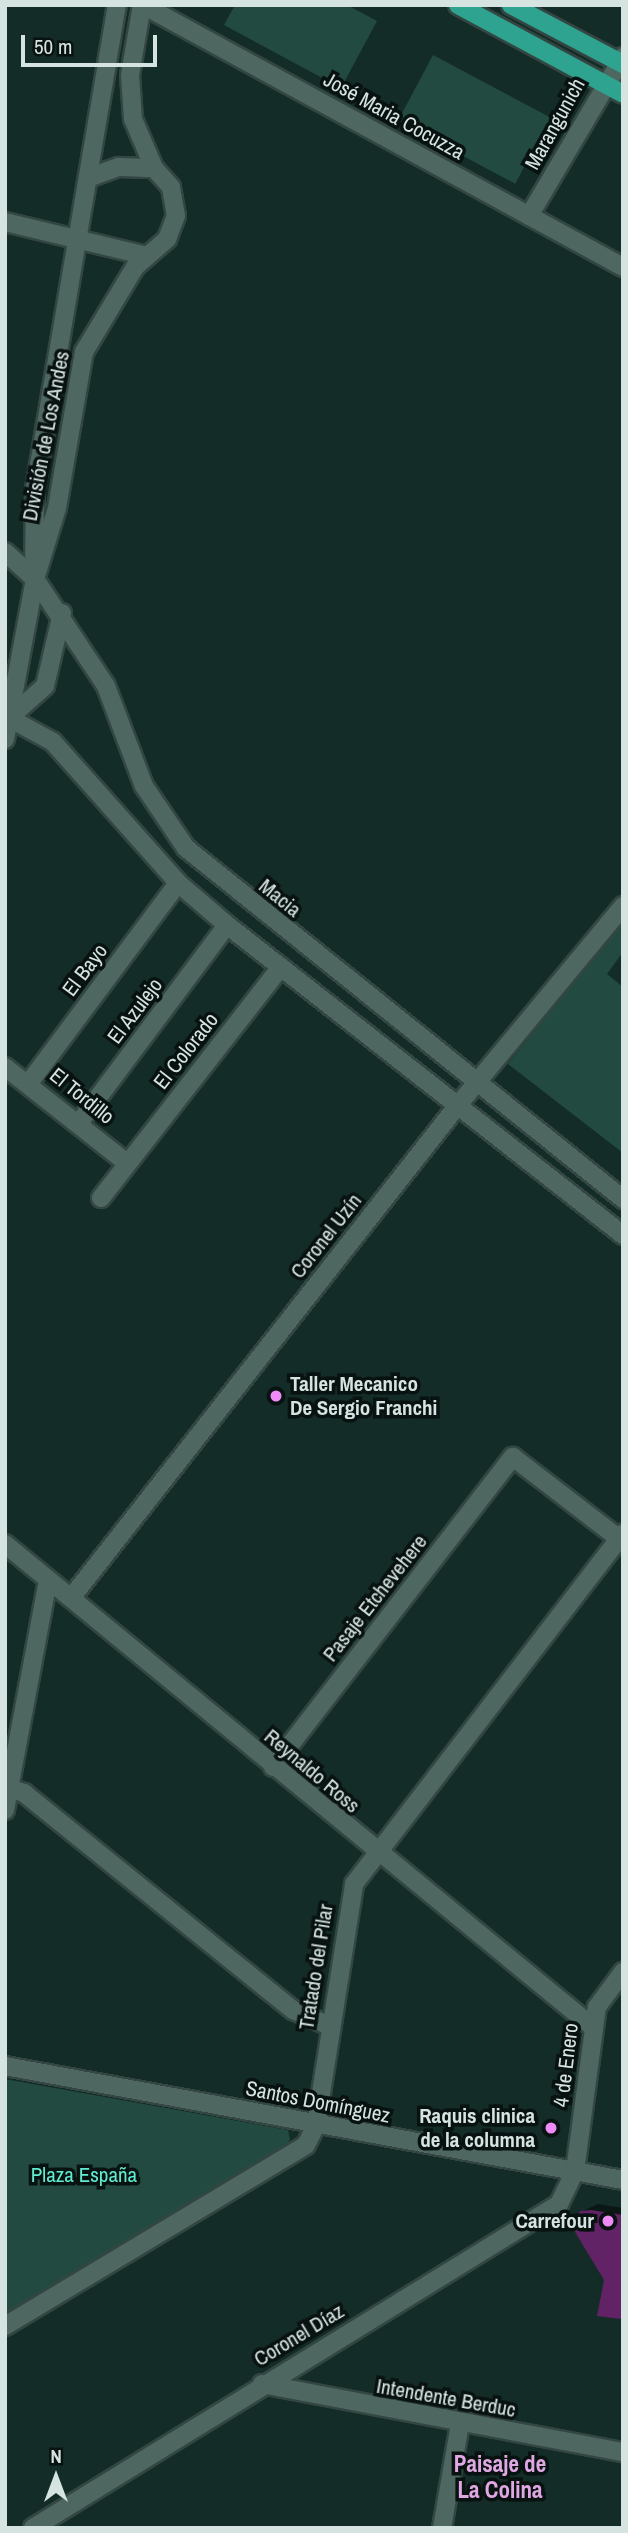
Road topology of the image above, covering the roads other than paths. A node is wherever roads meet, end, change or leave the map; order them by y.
1 (117, 5) edge
2 (142, 5) edge
3 (458, 5) edge
4 (511, 5) edge
5 (622, 61) edge
6 (604, 83) junction
7 (623, 94) edge
8 (154, 168) junction
9 (88, 178) junction
10 (529, 216) junction
11 (5, 222) edge
12 (79, 235) junction
13 (147, 256) junction
14 (623, 267) edge
15 (5, 552) edge
16 (35, 579) junction
17 (62, 612) junction
18 (9, 718) junction
19 (5, 738) edge
20 (178, 883) junction
21 (623, 906) edge
22 (227, 925) junction
23 (281, 967) junction
24 (5, 1067) edge
25 (29, 1083) junction
26 (476, 1083) junction
27 (458, 1105) junction
28 (79, 1123) junction
29 (127, 1164) junction
30 (101, 1198) dead end
31 (623, 1199) edge
32 (623, 1235) edge
33 (621, 1535) edge
34 (5, 1544) edge
35 (48, 1580) junction
36 (71, 1598) junction
37 (272, 1767) junction
38 (9, 1788) junction
39 (5, 1810) edge
40 (375, 1852) junction
41 (623, 1972) edge
42 (330, 2026) junction
43 (594, 2028) junction
44 (5, 2066) edge
45 (316, 2125) junction
46 (575, 2171) junction
47 (623, 2180) edge
48 (5, 2326) edge
49 (262, 2384) junction
50 (460, 2424) junction
51 (623, 2452) edge
52 (33, 2528) edge
53 (442, 2528) edge

1 - 9 street, División de Los Andes
2 - 8 street, División de Los Andes
2 - 10 street, José Maria Cocuzza
3 - 6 main road
4 - 5 main road
5 - 6 street, Marangunich
6 - 7 main road
6 - 10 street, Marangunich
8 - 9 street
8 - 13 street, División de Los Andes
9 - 12 street, División de Los Andes
10 - 14 street, José Maria Cocuzza
11 - 12 street
12 - 13 street
12 - 16 street, División de Los Andes
13 - 16 street, División de Los Andes
15 - 16 street, Macia
16 - 17 street, Macia
16 - 18 street, División de Los Andes
17 - 18 street
17 - 26 street, Macia
18 - 19 street, División de Los Andes
18 - 20 street
20 - 22 street
20 - 25 street, El Bayo
21 - 26 street, Coronel Uzín
22 - 23 street
22 - 28 street, El Azulejo
23 - 27 street
23 - 29 street, El Colorado
24 - 25 street, El Tordillo
25 - 28 street, El Tordillo
26 - 27 street, Coronel Uzín
26 - 31 street, Macia
27 - 32 street
27 - 36 street, Coronel Uzín
28 - 29 street, El Tordillo
29 - 30 street, El Colorado
33 - 37 street, Pasaje Etchevehere
33 - 40 street, Tratado del Pilar
34 - 35 street, Reynaldo Ross
35 - 36 street, Reynaldo Ross
35 - 38 street
36 - 37 street, Reynaldo Ross
37 - 40 street, Reynaldo Ross
38 - 39 street
38 - 42 street
40 - 42 street, Tratado del Pilar
40 - 43 street, Reynaldo Ross
41 - 43 street, 4 de Enero
42 - 45 street, Tratado del Pilar
43 - 46 street, 4 de Enero
44 - 45 street, Santos Domínguez
45 - 46 street, Santos Domínguez
45 - 48 street, Tratado del Pilar
46 - 47 street, Santos Domínguez
46 - 49 street, Coronel Díaz
49 - 50 street, Intendente Berduc
49 - 52 street, Coronel Díaz
50 - 51 street, Intendente Berduc
50 - 53 street

